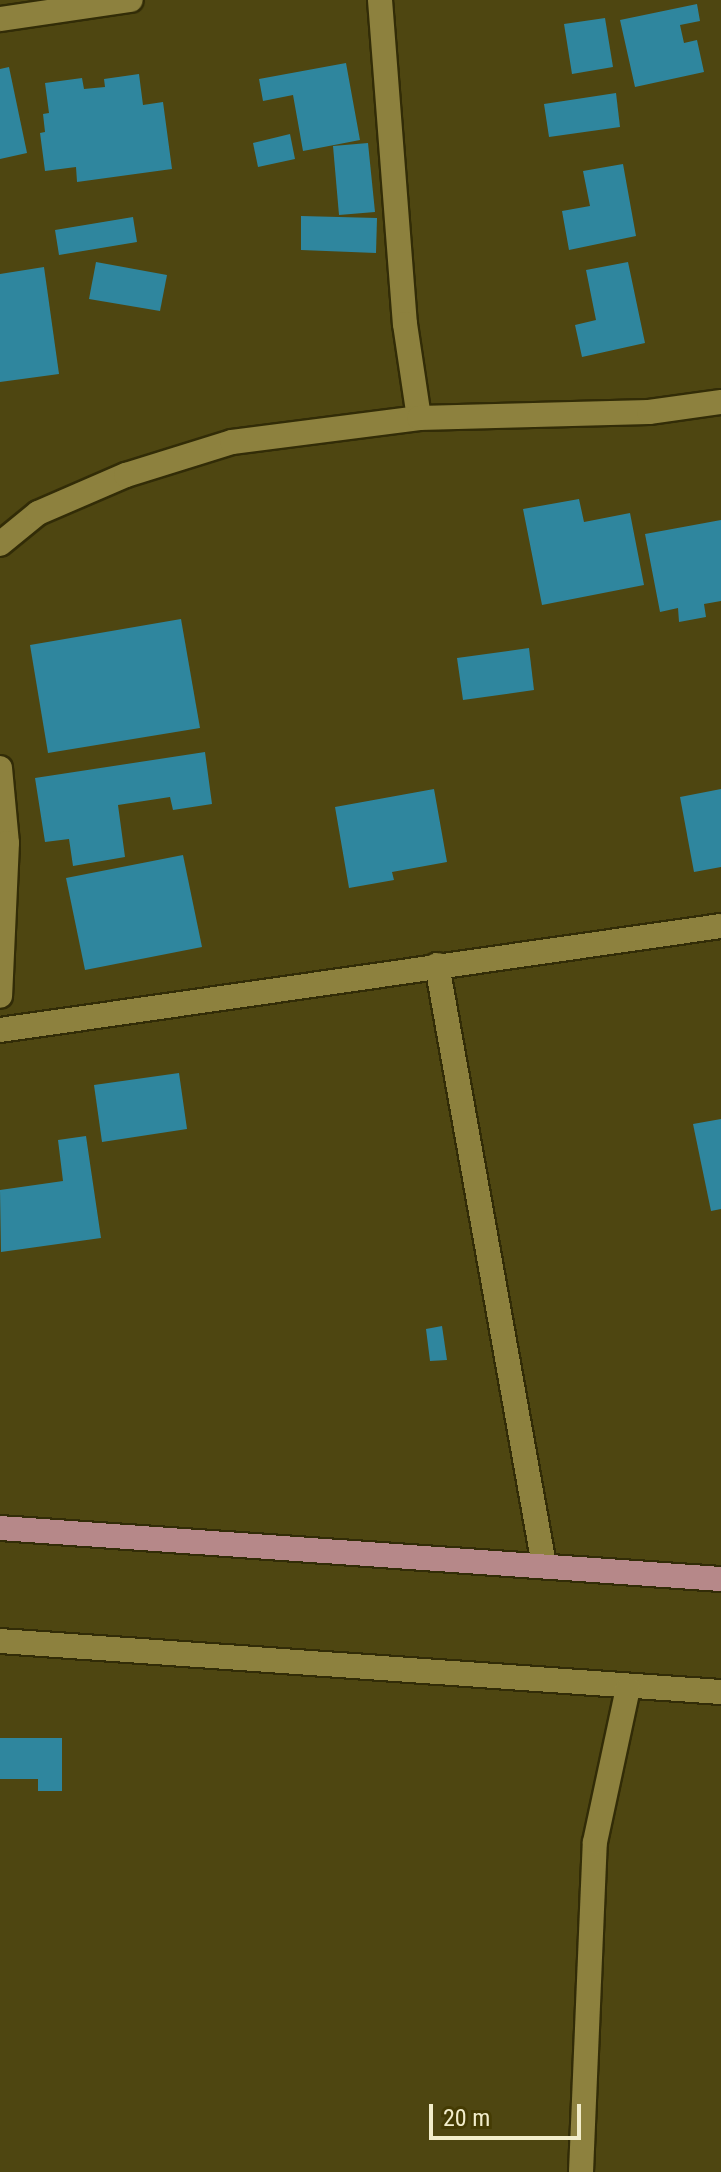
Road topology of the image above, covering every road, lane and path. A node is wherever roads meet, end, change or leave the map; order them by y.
1 (131, 0) edge
2 (380, 0) edge
3 (0, 19) edge
4 (721, 402) edge
5 (419, 418) junction
6 (0, 544) edge
7 (0, 768) edge
8 (721, 926) edge
9 (437, 965) junction
10 (0, 996) edge
11 (0, 1030) edge
12 (0, 1528) edge
13 (544, 1565) junction
14 (721, 1579) edge
15 (0, 1641) edge
16 (628, 1688) junction
17 (721, 1692) edge
18 (581, 2172) edge

1 - 3 street
2 - 5 street
4 - 5 street
5 - 6 street
7 - 10 street
8 - 9 street
9 - 11 street
9 - 13 street
12 - 13 main road
13 - 14 main road
15 - 16 street
16 - 17 street
16 - 18 street

